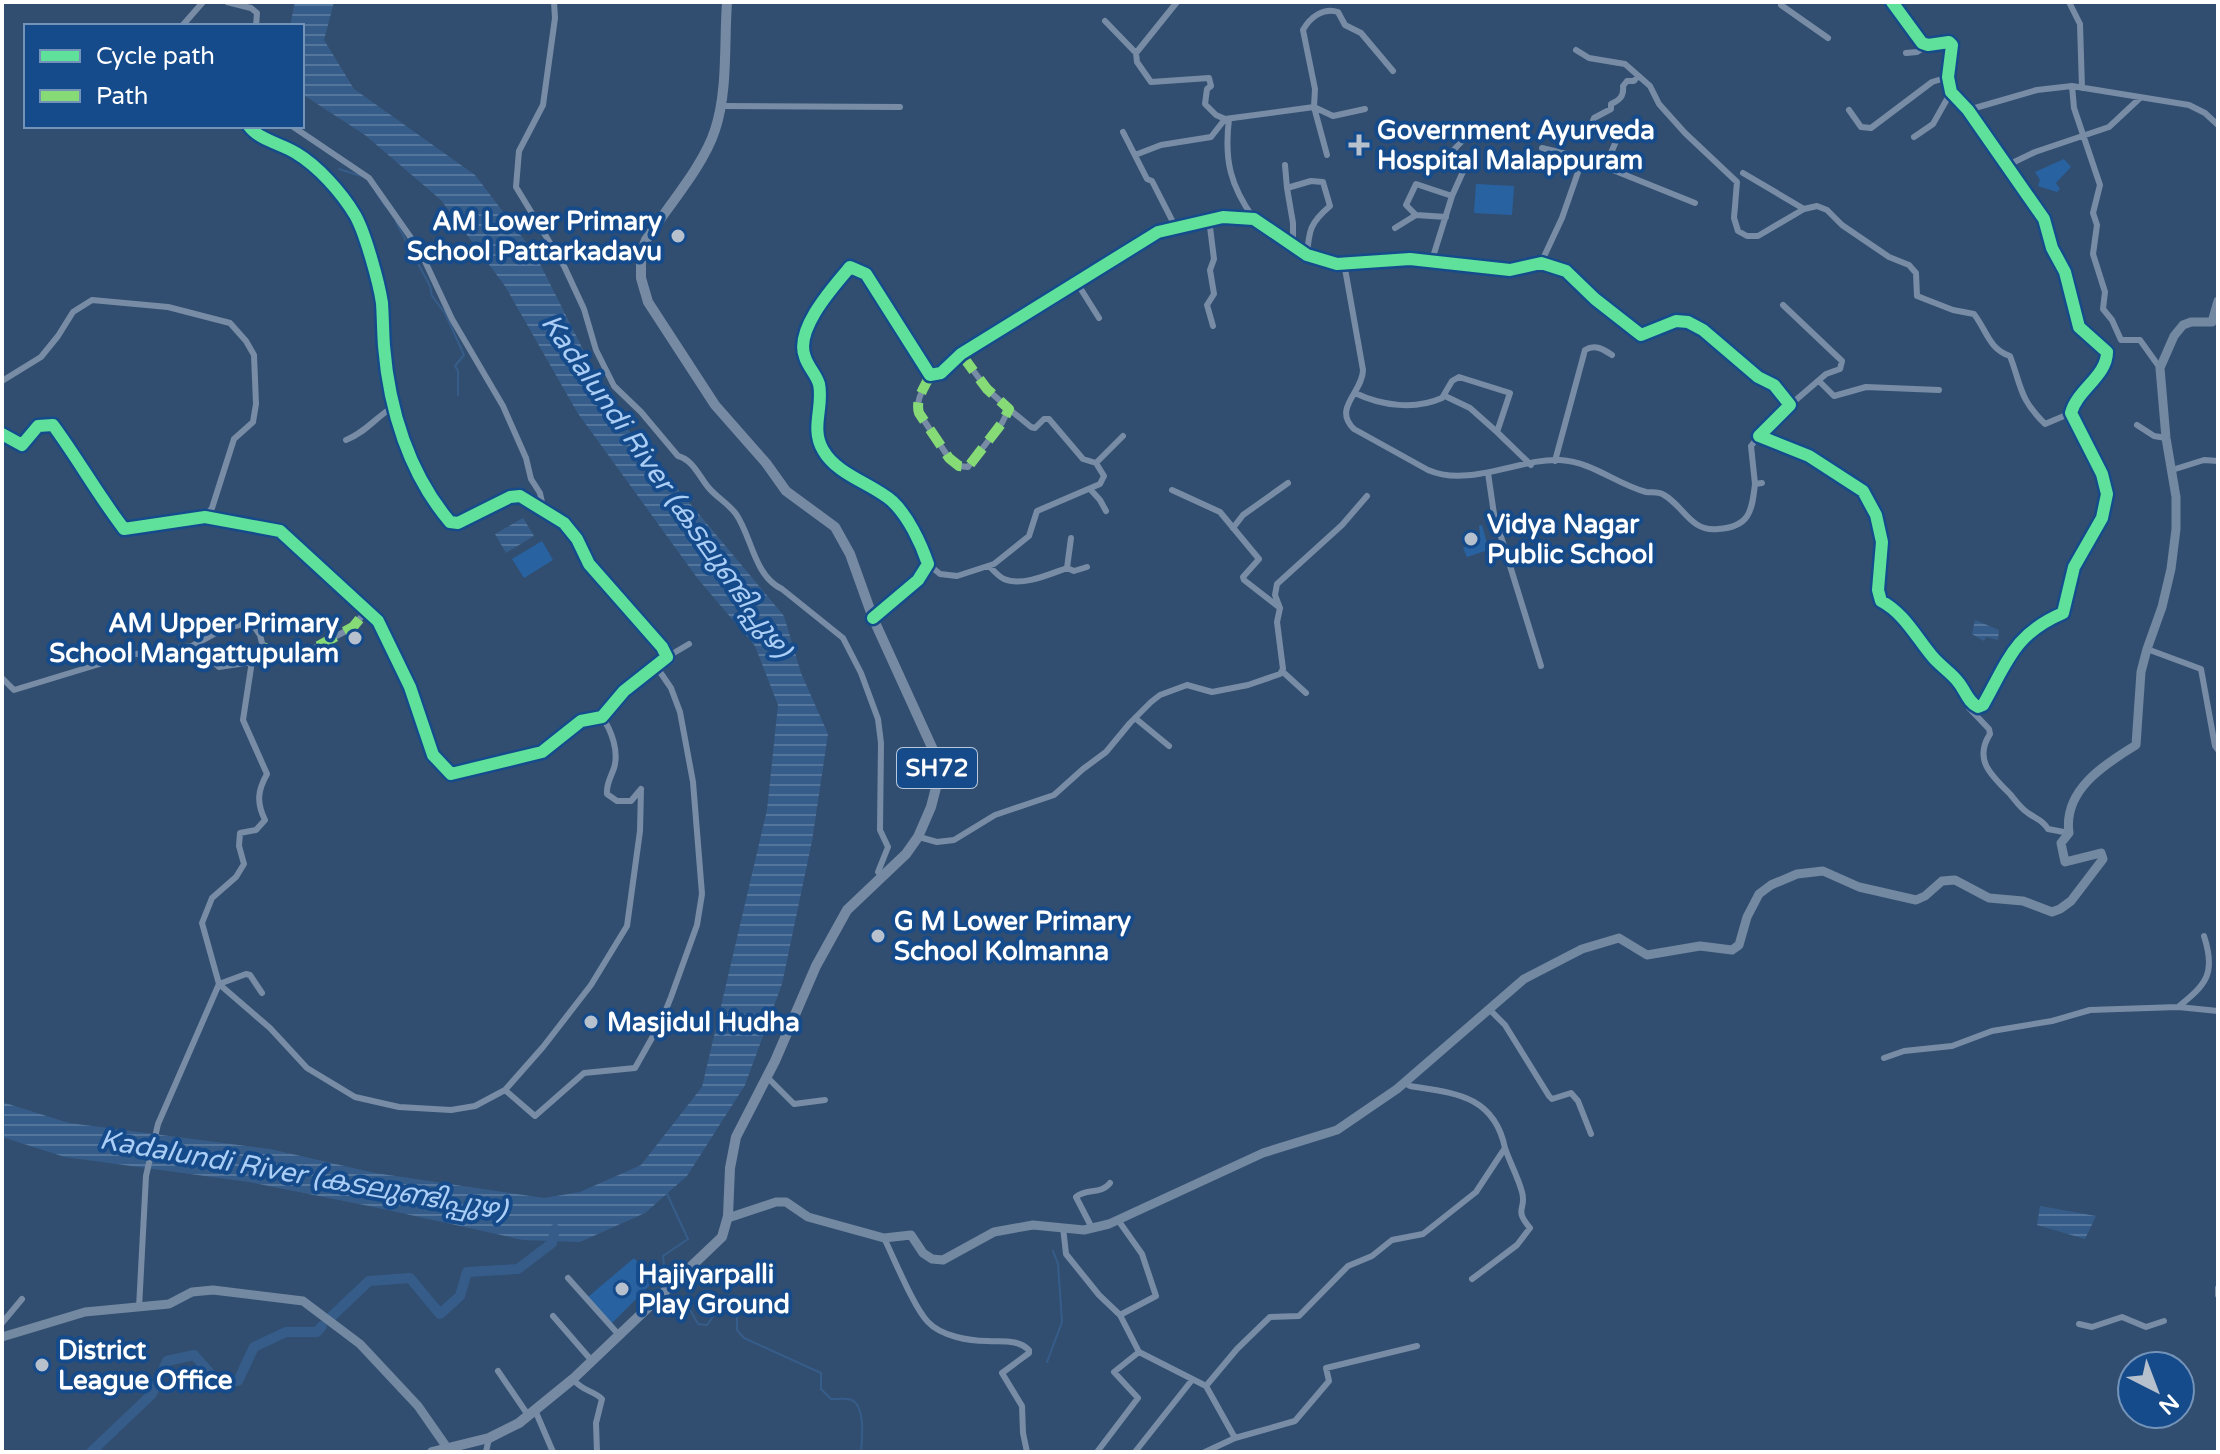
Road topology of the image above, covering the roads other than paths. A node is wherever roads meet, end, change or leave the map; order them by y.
1 (203, 2) edge
2 (227, 2) edge
3 (554, 2) edge
4 (727, 2) edge
5 (1177, 2) edge
6 (1784, 2) edge
7 (1892, 2) edge
8 (2069, 2) edge
9 (1105, 21) dead end
10 (184, 24) edge
11 (256, 24) edge
12 (1828, 38) dead end
13 (1928, 45) junction
14 (1576, 50) dead end
15 (1136, 53) junction
16 (1906, 53) dead end
17 (1393, 71) dead end
18 (1638, 76) junction
19 (1948, 77) junction
20 (2072, 86) junction
21 (2082, 88) junction
22 (1951, 92) junction
23 (2140, 98) junction
24 (720, 106) junction
25 (900, 107) dead end
26 (1314, 107) junction
27 (1365, 109) dead end
28 (1849, 110) dead end
29 (1968, 110) junction
30 (1227, 119) junction
31 (1592, 123) dead end
32 (2218, 125) edge
33 (250, 128) edge
34 (295, 128) edge
35 (1123, 132) dead end
36 (1446, 132) dead end
37 (1914, 137) dead end
38 (2083, 137) junction
39 (1617, 139) dead end
40 (1542, 148) dead end
41 (1135, 155) junction
42 (1327, 155) dead end
43 (1583, 158) junction
44 (1285, 165) dead end
45 (2006, 166) junction
46 (1605, 167) junction
47 (1743, 173) dead end
48 (1287, 188) junction
49 (1452, 196) junction
50 (1695, 203) dead end
51 (1804, 209) junction
52 (1416, 215) junction
53 (1446, 217) junction
54 (1209, 219) junction
55 (1254, 219) junction
56 (1175, 226) junction
57 (1395, 228) dead end
58 (1293, 247) junction
59 (1307, 255) junction
60 (1432, 260) junction
61 (1344, 263) junction
62 (1541, 263) junction
63 (1077, 283) junction
64 (2218, 301) edge
65 (1783, 305) dead end
66 (1099, 318) dead end
67 (1213, 326) dead end
68 (961, 354) junction
69 (1612, 355) dead end
70 (2160, 368) junction
71 (930, 375) junction
72 (2, 381) edge
73 (1819, 381) junction
74 (1939, 390) dead end
75 (1355, 393) junction
76 (1445, 396) junction
77 (1790, 405) junction
78 (393, 407) junction
79 (1009, 409) junction
80 (2071, 413) junction
81 (2137, 425) dead end
82 (1497, 432) junction
83 (2, 434) edge
84 (1123, 436) dead end
85 (1759, 436) junction
86 (2166, 438) junction
87 (346, 440) dead end
88 (1555, 461) junction
89 (2218, 461) edge
90 (1096, 463) junction
91 (1531, 465) junction
92 (2172, 470) junction
93 (1488, 473) junction
94 (1288, 483) dead end
95 (1090, 489) junction
96 (1172, 490) dead end
97 (1367, 496) dead end
98 (1106, 511) dead end
99 (544, 512) junction
100 (205, 517) junction
101 (1233, 528) junction
102 (1071, 538) dead end
103 (928, 564) junction
104 (989, 566) junction
105 (1087, 567) dead end
106 (1067, 568) junction
107 (1280, 608) junction
108 (366, 611) junction
109 (873, 618) junction
110 (689, 644) dead end
111 (194, 645) junction
112 (263, 647) junction
113 (2147, 649) junction
114 (667, 657) junction
115 (252, 662) junction
116 (656, 666) junction
117 (1541, 666) dead end
118 (1283, 672) junction
119 (2, 678) edge
120 (1306, 693) dead end
121 (1971, 703) junction
122 (602, 717) junction
123 (1135, 718) junction
124 (1169, 746) dead end
125 (2218, 750) edge
126 (2069, 833) junction
127 (918, 837) junction
128 (882, 877) junction
129 (2204, 936) dead end
130 (219, 984) junction
131 (262, 993) dead end
132 (2178, 1007) junction
133 (1489, 1009) junction
134 (2218, 1011) edge
135 (1884, 1058) dead end
136 (767, 1077) junction
137 (1405, 1083) junction
138 (505, 1090) junction
139 (825, 1100) dead end
140 (1591, 1134) dead end
141 (1505, 1148) junction
142 (1110, 1183) dead end
143 (728, 1218) junction
144 (1118, 1220) junction
145 (1063, 1227) junction
146 (1092, 1228) junction
147 (884, 1238) junction
148 (568, 1278) dead end
149 (1472, 1279) dead end
150 (2218, 1288) edge
151 (2218, 1295) edge
152 (22, 1299) dead end
153 (139, 1308) junction
154 (1120, 1315) junction
155 (553, 1316) dead end
156 (2164, 1321) dead end
157 (2, 1323) edge
158 (2079, 1324) dead end
159 (620, 1335) junction
160 (2, 1337) edge
161 (1417, 1346) dead end
162 (1139, 1352) junction
163 (592, 1361) junction
164 (498, 1371) dead end
165 (573, 1379) junction
166 (1192, 1380) junction
167 (1206, 1386) junction
168 (532, 1412) junction
169 (489, 1438) junction
170 (1235, 1438) junction
171 (446, 1450) edge
172 (432, 1452) edge
173 (486, 1452) edge
174 (553, 1452) edge
175 (597, 1452) edge
176 (1027, 1452) edge
177 (1097, 1452) edge
178 (1135, 1452) edge
179 (1205, 1452) edge

1 - 10 street
2 - 11 street
3 - 128 street
4 - 24 main road, SH72
5 - 15 street
6 - 12 street
7 - 13 street
8 - 21 street
9 - 15 street
13 - 16 street
13 - 19 street
14 - 18 street
15 - 30 street
17 - 26 street
18 - 31 street
18 - 51 street
19 - 22 street
19 - 28 street
20 - 21 street
20 - 29 street
20 - 38 street
21 - 23 street
22 - 29 street
22 - 37 street
23 - 32 street
23 - 38 street
24 - 25 street
24 - 109 main road, SH72
26 - 27 street
26 - 30 street
26 - 42 street
29 - 45 street
30 - 41 street
30 - 55 street
33 - 78 street
34 - 99 street
35 - 41 street
36 - 49 street
38 - 45 street
38 - 70 street
39 - 46 street
40 - 43 street
41 - 56 street
43 - 46 street
43 - 62 street
44 - 48 street
45 - 80 street
46 - 50 street
47 - 51 street
48 - 58 street
48 - 59 street
49 - 52 street
49 - 53 street
51 - 80 street
52 - 53 street
52 - 57 street
53 - 60 street
54 - 55 street
54 - 56 street
54 - 67 street
55 - 58 street
56 - 63 street
58 - 59 street
59 - 61 street
60 - 61 street
60 - 62 street
61 - 75 street
62 - 77 street
63 - 66 street
63 - 68 street
64 - 70 street
65 - 73 street
68 - 71 street
68 - 79 street
69 - 88 street
70 - 86 street
71 - 79 street
71 - 103 street
72 - 100 street
73 - 74 street
73 - 77 street
75 - 76 street
75 - 93 street
76 - 82 street
76 - 82 street
77 - 85 street
78 - 87 street
78 - 99 street
79 - 90 street
80 - 121 street
81 - 86 street
82 - 91 street
83 - 100 street
84 - 90 street
85 - 88 street
85 - 121 street
86 - 92 street
88 - 91 street
89 - 92 street
90 - 95 street
91 - 93 street
92 - 113 street
93 - 117 street
94 - 101 street
95 - 98 street
95 - 104 street
96 - 101 street
97 - 107 street
99 - 114 street
100 - 108 street
101 - 107 street
102 - 106 street
103 - 104 street
103 - 109 street
104 - 106 street
105 - 106 street
107 - 118 street
108 - 112 street
108 - 122 street
109 - 127 main road, SH72
110 - 114 street
111 - 112 street
111 - 115 street
111 - 119 street
112 - 115 street
113 - 125 street
113 - 126 street
114 - 116 street
115 - 130 street
116 - 122 street
116 - 138 street
118 - 120 street
118 - 123 street
121 - 126 street
122 - 138 street
123 - 124 street
123 - 127 street
126 - 133 street
127 - 128 main road, SH72
128 - 136 main road, SH72
129 - 132 street
130 - 131 street
130 - 138 street
130 - 153 street
132 - 134 street
132 - 135 street
133 - 137 street
133 - 140 street
136 - 139 street
136 - 143 main road, SH72
137 - 141 street
137 - 144 street
141 - 149 street
141 - 167 street
142 - 146 street
143 - 147 street
143 - 159 main road, SH72
144 - 146 street
144 - 154 street
145 - 146 street
145 - 147 street
145 - 154 street
147 - 176 street
148 - 159 street
150 - 151 street
152 - 157 street
153 - 160 street
153 - 171 street
154 - 162 street
155 - 163 street
156 - 158 street
159 - 163 main road, SH72
161 - 170 street
162 - 166 street
162 - 177 street
163 - 165 main road, SH72
164 - 168 street
165 - 168 main road, SH72
165 - 175 street
166 - 167 street
166 - 178 street
167 - 170 street
168 - 169 main road, SH72
168 - 174 street
169 - 171 main road, SH72
169 - 173 street
170 - 179 street
171 - 172 main road, SH72

